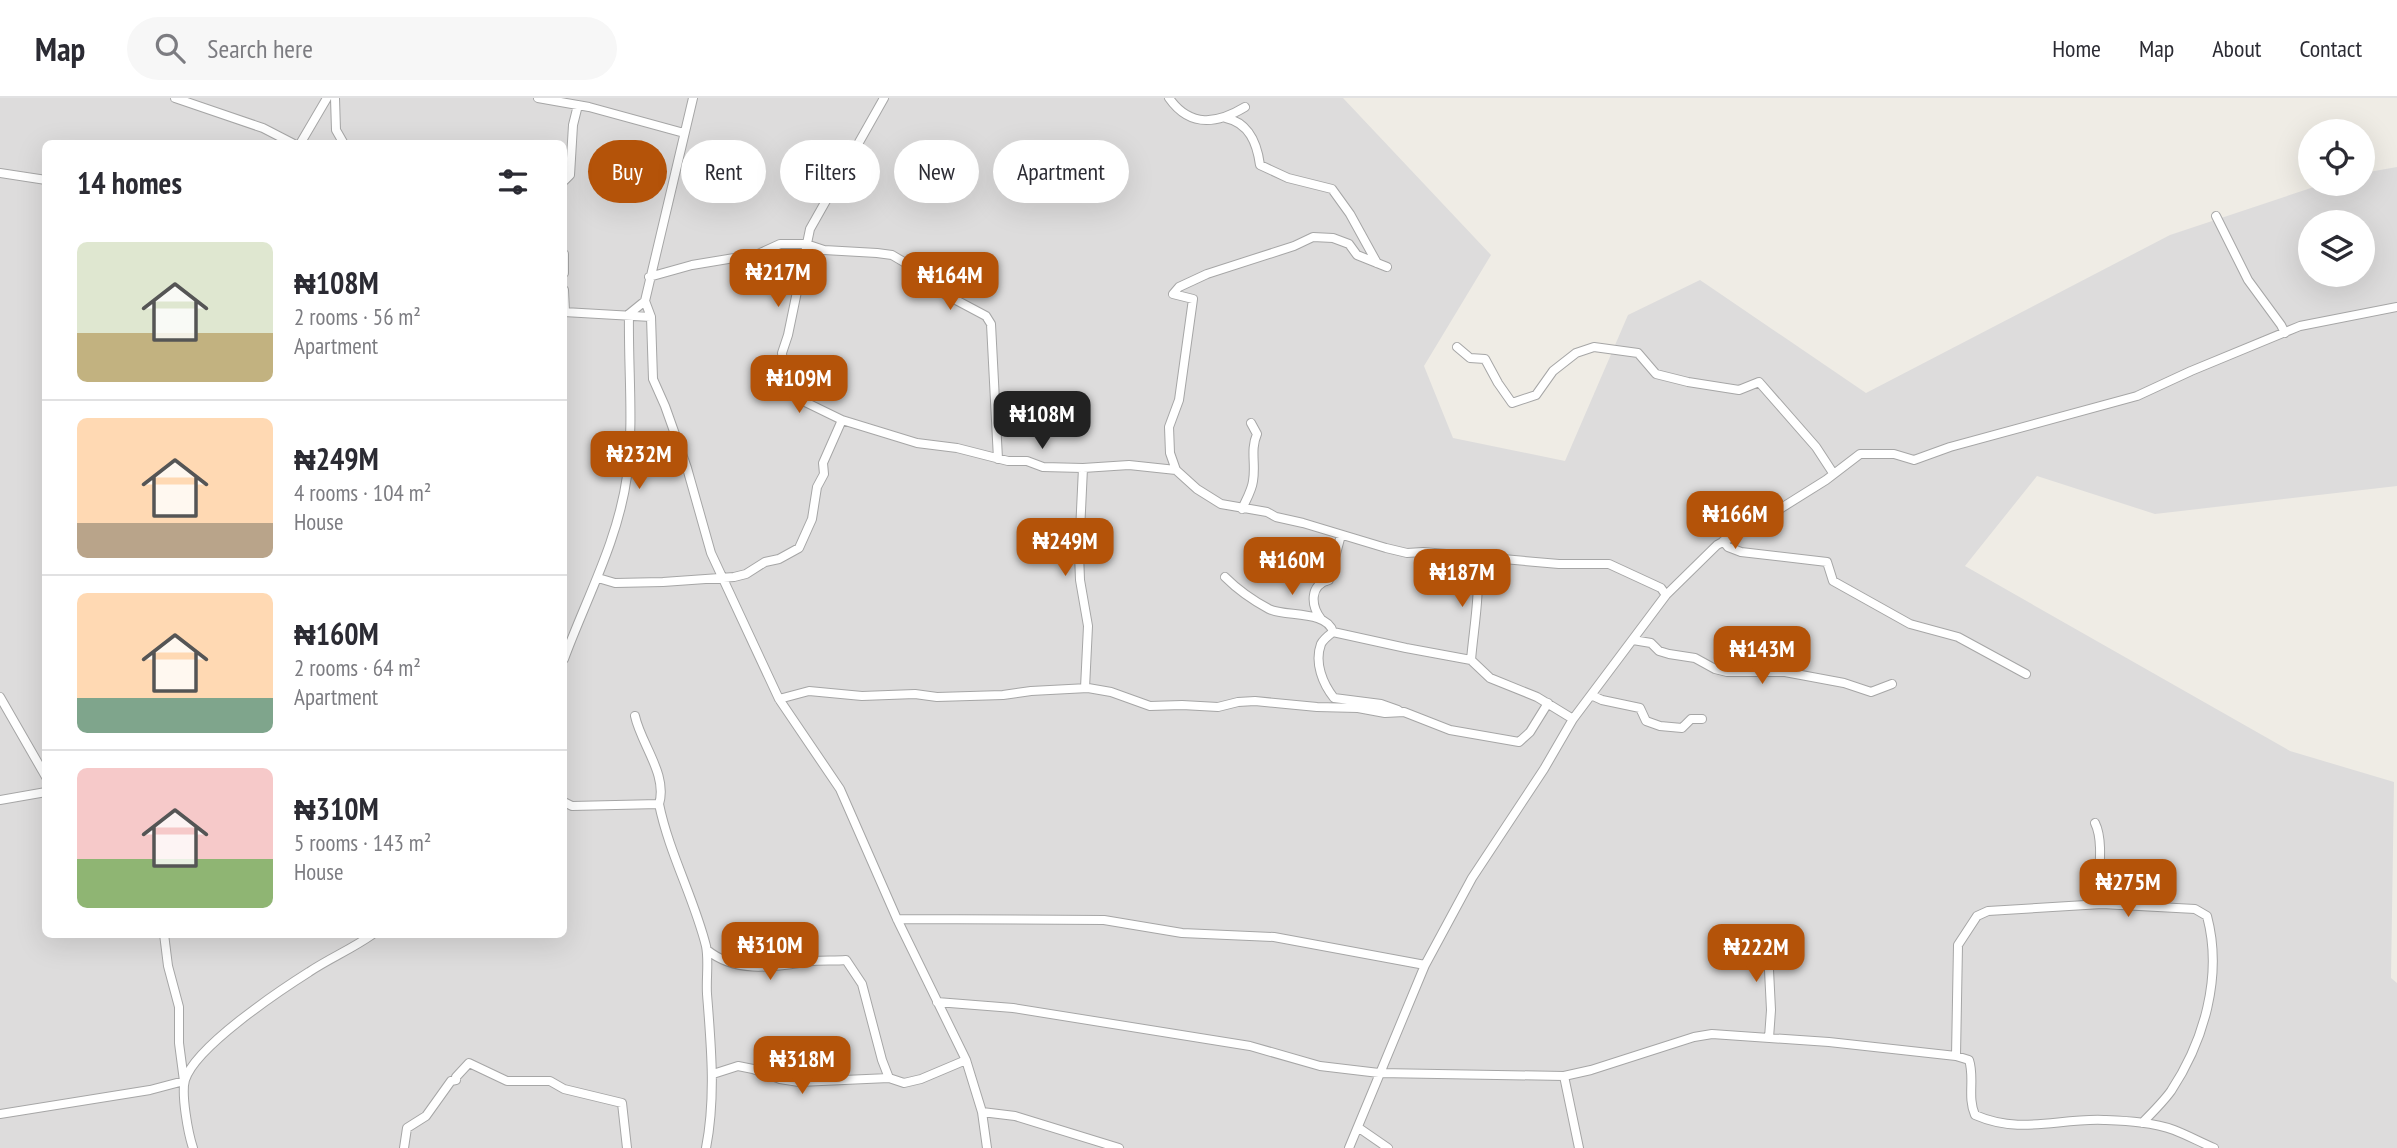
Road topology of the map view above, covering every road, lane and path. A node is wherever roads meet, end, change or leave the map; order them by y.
1 (175, 98) edge
2 (327, 98) edge
3 (335, 98) edge
4 (538, 98) edge
5 (693, 98) edge
6 (884, 98) edge
7 (1169, 98) edge
8 (578, 105) junction
9 (1245, 107) dead end
10 (1226, 118) junction
11 (684, 134) junction
12 (287, 140) edge
13 (302, 140) edge
14 (342, 140) edge
15 (0, 173) edge
16 (567, 178) edge
17 (42, 179) edge
18 (2216, 216) dead end
19 (806, 244) junction
20 (1377, 263) junction
21 (1387, 267) dead end
22 (649, 277) junction
23 (645, 301) junction
24 (2397, 307) edge
25 (567, 312) edge
26 (629, 314) junction
27 (651, 317) junction
28 (2285, 333) junction
29 (1457, 347) dead end
30 (842, 420) junction
31 (1251, 423) dead end
32 (998, 459) junction
33 (1083, 468) junction
34 (1176, 470) junction
35 (1833, 473) junction
36 (1242, 509) junction
37 (1341, 535) junction
38 (1723, 541) junction
39 (1476, 558) junction
40 (724, 577) junction
41 (1225, 577) dead end
42 (598, 578) junction
43 (1666, 595) junction
44 (1321, 620) junction
45 (1332, 632) junction
46 (1633, 640) junction
47 (567, 652) edge
48 (1471, 660) junction
49 (2026, 674) dead end
50 (1892, 684) dead end
51 (1085, 688) junction
52 (1591, 695) junction
53 (0, 696) edge
54 (779, 699) junction
55 (1548, 703) junction
56 (1404, 712) junction
57 (635, 716) dead end
58 (1573, 719) junction
59 (1702, 719) dead end
60 (42, 770) edge
61 (42, 793) edge
62 (0, 800) edge
63 (567, 804) edge
64 (659, 804) junction
65 (2095, 823) dead end
66 (2098, 904) junction
67 (897, 919) junction
68 (1767, 930) dead end
69 (164, 938) edge
70 (368, 938) edge
71 (707, 950) junction
72 (719, 960) junction
73 (1425, 965) junction
74 (707, 970) junction
75 (937, 1002) junction
76 (1769, 1038) junction
77 (1956, 1056) junction
78 (966, 1060) junction
79 (1379, 1073) junction
80 (713, 1074) junction
81 (1564, 1076) junction
82 (889, 1077) junction
83 (184, 1082) junction
84 (982, 1112) junction
85 (0, 1114) edge
86 (2142, 1124) junction
87 (1359, 1128) junction
88 (192, 1148) edge
89 (404, 1148) edge
90 (627, 1148) edge
91 (706, 1148) edge
92 (987, 1148) edge
93 (1119, 1148) edge
94 (1349, 1148) edge
95 (1388, 1148) edge
96 (1579, 1148) edge
97 (2214, 1148) edge

1 - 12 street
2 - 13 street
3 - 14 street
4 - 8 street
5 - 11 street
6 - 19 street
7 - 10 street
8 - 11 street
8 - 16 street
9 - 10 street
10 - 20 street
11 - 22 street
15 - 17 street
18 - 28 street
19 - 22 street
19 - 30 street
19 - 32 street
20 - 21 street
20 - 34 street
22 - 23 street
23 - 26 street
23 - 27 street
24 - 28 street
25 - 26 street
26 - 27 street
26 - 42 street
27 - 40 street
28 - 35 street
29 - 35 street
30 - 32 street
30 - 40 street
31 - 36 street
32 - 33 street
33 - 34 street
33 - 51 street
34 - 36 street
35 - 38 street
36 - 37 street
37 - 39 street
37 - 44 street
38 - 43 street
38 - 49 street
39 - 43 street
39 - 48 street
40 - 42 street
40 - 54 street
41 - 44 street
42 - 47 street
43 - 46 street
44 - 45 street
45 - 48 street
45 - 56 street
46 - 50 street
46 - 52 street
48 - 55 street
51 - 54 street
51 - 56 street
52 - 58 street
52 - 59 street
53 - 60 street
54 - 67 street
55 - 56 street
55 - 58 street
57 - 64 street
58 - 73 street
61 - 62 street
63 - 64 street
64 - 71 street
65 - 66 street
66 - 77 street
66 - 86 street
67 - 73 street
67 - 75 street
68 - 76 street
69 - 83 street
70 - 83 street
71 - 72 street
71 - 74 street
72 - 74 street
72 - 82 street
73 - 79 street
74 - 80 street
75 - 78 street
75 - 79 street
76 - 77 street
76 - 81 street
77 - 86 street
78 - 82 street
78 - 84 street
79 - 81 street
79 - 87 street
80 - 82 street
80 - 91 street
81 - 96 street
83 - 85 street
83 - 88 street
84 - 92 street
84 - 93 street
86 - 97 street
87 - 94 street
87 - 95 street
89 - 90 street

